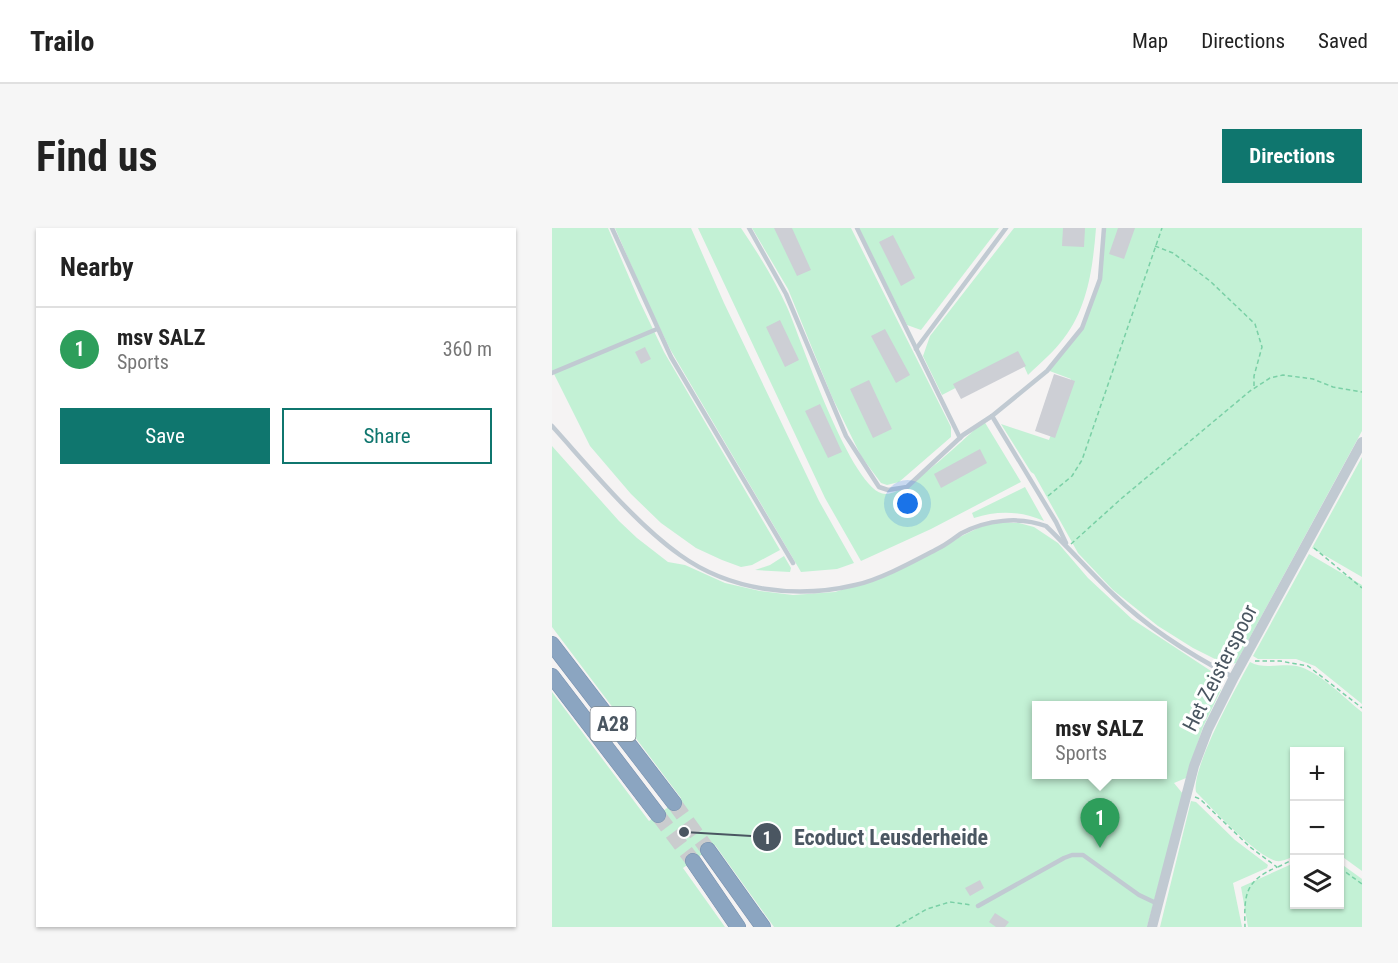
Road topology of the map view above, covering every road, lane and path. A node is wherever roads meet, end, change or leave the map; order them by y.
1 (612, 228) edge
2 (749, 228) edge
3 (857, 228) edge
4 (1006, 228) edge
5 (1104, 228) edge
6 (1162, 228) edge
7 (1155, 246) junction
8 (657, 328) junction
9 (916, 349) junction
10 (552, 373) edge
11 (1254, 388) junction
12 (1362, 392) edge
13 (992, 416) junction
14 (552, 426) edge
15 (960, 438) junction
16 (1362, 442) edge
17 (1043, 500) junction
18 (1307, 544) junction
19 (1068, 547) junction
20 (793, 563) dead end
21 (1362, 588) edge
22 (552, 644) edge
23 (1245, 657) junction
24 (552, 676) edge
25 (1234, 677) junction
26 (1362, 708) edge
27 (1188, 792) junction
28 (674, 803) tunnel mouth
29 (658, 814) tunnel mouth
30 (708, 850) tunnel mouth
31 (693, 861) tunnel mouth
32 (1290, 862) edge
33 (1277, 867) junction
34 (1344, 871) edge
35 (1362, 884) edge
36 (1158, 904) junction
37 (978, 906) joint
38 (738, 927) edge
39 (763, 927) edge
40 (896, 927) edge
41 (1152, 927) edge
42 (1245, 927) edge

1 - 8 lane
2 - 15 lane
3 - 9 lane
4 - 9 lane
5 - 13 lane
6 - 7 path
7 - 11 path
7 - 17 path
8 - 10 lane
8 - 20 lane
9 - 15 lane
11 - 12 path
11 - 19 path
13 - 15 lane
13 - 17 lane
14 - 19 lane
16 - 18 street, Het Zeisterspoor
17 - 19 lane
18 - 21 path
18 - 23 street, Het Zeisterspoor
19 - 25 lane
22 - 28 highway, A28
23 - 25 street, Het Zeisterspoor
23 - 26 path
24 - 29 highway, A28
25 - 27 street, Het Zeisterspoor
27 - 33 path
27 - 36 street, Het Zeisterspoor
30 - 39 highway
31 - 38 highway
32 - 33 path
33 - 42 path
34 - 35 path
36 - 37 lane
36 - 41 street, Het Zeisterspoor
37 - 40 path

